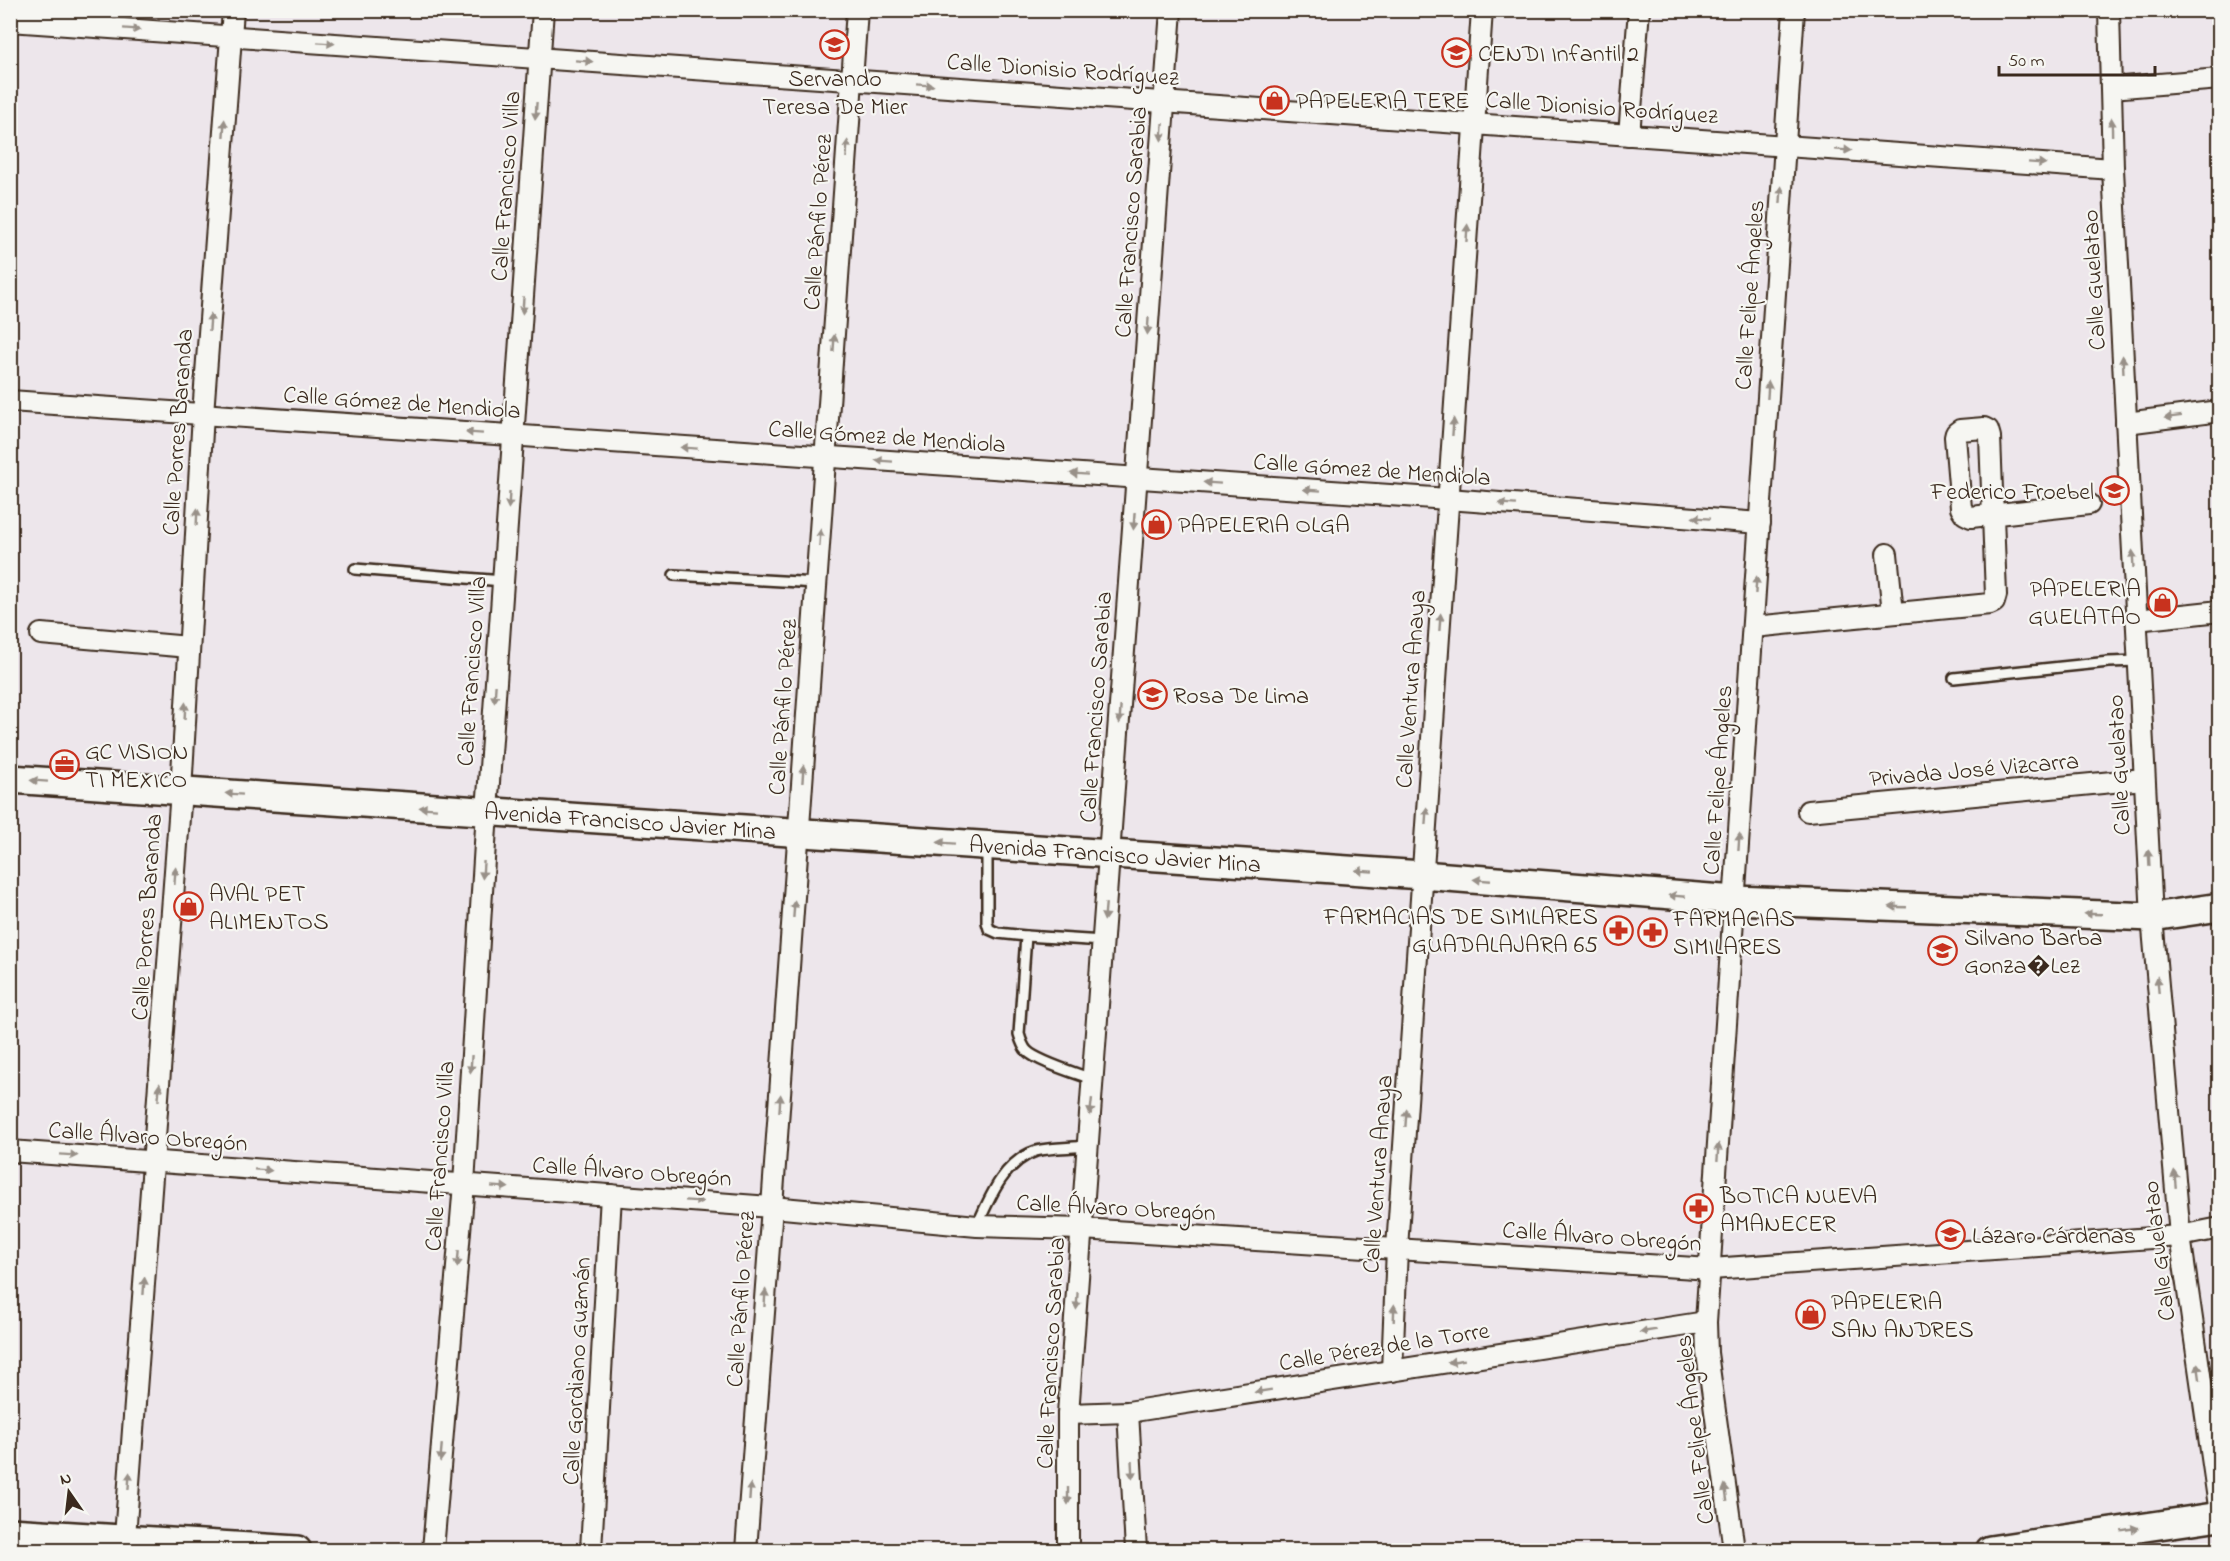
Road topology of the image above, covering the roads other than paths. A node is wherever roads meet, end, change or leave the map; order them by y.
1 (233, 10) edge
2 (543, 10) edge
3 (857, 10) edge
4 (1171, 10) edge
5 (1482, 10) edge
6 (1639, 10) edge
7 (1794, 10) edge
8 (2109, 10) edge
9 (10, 21) edge
10 (231, 36) junction
11 (540, 58) junction
12 (2220, 79) edge
13 (852, 80) junction
14 (2110, 88) junction
15 (1164, 102) junction
16 (1474, 124) junction
17 (1629, 135) junction
18 (1785, 146) junction
19 (2112, 169) junction
20 (10, 401) edge
21 (2220, 411) edge
22 (203, 414) junction
23 (2126, 423) junction
24 (514, 436) junction
25 (826, 457) junction
26 (1137, 478) junction
27 (1448, 499) junction
28 (2089, 504) dead end
29 (1760, 523) junction
30 (1887, 554) dead end
31 (354, 570) dead end
32 (674, 575) dead end
33 (503, 581) junction
34 (817, 583) junction
35 (2220, 611) edge
36 (1893, 613) junction
37 (2136, 620) junction
38 (1753, 627) junction
39 (41, 634) dead end
40 (189, 647) junction
41 (2138, 661) junction
42 (1954, 678) dead end
43 (10, 779) edge
44 (2144, 779) junction
45 (181, 791) junction
46 (1808, 811) dead end
47 (487, 812) junction
48 (799, 833) junction
49 (987, 845) junction
50 (1109, 854) junction
51 (1422, 875) junction
52 (1735, 900) junction
53 (2220, 907) edge
54 (2152, 917) junction
55 (1026, 936) junction
56 (1102, 941) junction
57 (1094, 1080) junction
58 (1087, 1146) junction
59 (10, 1151) edge
60 (154, 1162) junction
61 (464, 1184) junction
62 (611, 1195) junction
63 (772, 1207) junction
64 (976, 1226) junction
65 (2220, 1228) edge
66 (1082, 1229) junction
67 (2180, 1236) junction
68 (1397, 1248) junction
69 (1711, 1269) junction
70 (1706, 1322) junction
71 (1392, 1371) junction
72 (1128, 1412) junction
73 (1068, 1414) junction
74 (2220, 1515) edge
75 (10, 1532) edge
76 (124, 1545) edge
77 (2051, 1546) edge
78 (297, 1551) edge
79 (433, 1551) edge
80 (591, 1551) edge
81 (746, 1551) edge
82 (1068, 1551) edge
83 (1136, 1551) edge
84 (1734, 1551) edge
85 (1990, 1551) edge

1 - 10 street, Calle Porres Baranda
2 - 11 street, Calle Francisco Villa
3 - 13 street, Calle Pánfilo Pérez
4 - 15 street, Calle Francisco Sarabia
5 - 16 street, Calle Ventura Anaya
6 - 17 street
7 - 18 street, Calle Felipe Ángeles
8 - 14 street, Calle Guelatao
9 -> 10 street, Calle Dionisio Rodríguez
10 -> 11 street, Calle Dionisio Rodríguez
22 -> 10 street, Calle Porres Baranda
11 -> 13 street, Calle Dionisio Rodríguez
11 -> 24 street, Calle Francisco Villa
12 - 14 street
13 -> 15 street, Calle Dionisio Rodríguez
25 -> 13 street, Calle Pánfilo Pérez
19 -> 14 street, Calle Guelatao
15 - 16 street, Calle Dionisio Rodríguez
15 -> 26 street, Calle Francisco Sarabia
16 - 17 street, Calle Dionisio Rodríguez
27 -> 16 street, Calle Ventura Anaya
17 - 18 street, Calle Dionisio Rodríguez
18 -> 19 street, Calle Dionisio Rodríguez
29 -> 18 street, Calle Felipe Ángeles
23 -> 19 street, Calle Guelatao
20 - 22 street, Calle Gómez de Mendiola
21 -> 23 street
24 -> 22 street, Calle Gómez de Mendiola
40 -> 22 street, Calle Porres Baranda
37 -> 23 street, Calle Guelatao
25 -> 24 street, Calle Gómez de Mendiola
24 -> 33 street, Calle Francisco Villa
26 -> 25 street, Calle Gómez de Mendiola
34 -> 25 street, Calle Pánfilo Pérez
27 -> 26 street, Calle Gómez de Mendiola
26 -> 50 street, Calle Francisco Sarabia
29 -> 27 street, Calle Gómez de Mendiola
51 -> 27 street, Calle Ventura Anaya
28 - 36 street
38 -> 29 street, Calle Felipe Ángeles
30 - 36 street
31 - 33 lane
32 - 34 lane
33 -> 47 street, Calle Francisco Villa
48 -> 34 street, Calle Pánfilo Pérez
35 - 37 street
36 - 38 street
37 - 41 street, Calle Guelatao
52 -> 38 street, Calle Felipe Ángeles
39 - 40 street
45 -> 40 street, Calle Porres Baranda
41 - 42 lane
41 - 44 street, Calle Guelatao
45 -> 43 main road, Avenida Francisco Javier Mina
44 - 46 street, Privada José Vizcarra
54 -> 44 street, Calle Guelatao
47 -> 45 main road, Avenida Francisco Javier Mina
60 -> 45 street, Calle Porres Baranda
47 - 48 main road, Avenida Francisco Javier Mina
47 -> 61 street, Calle Francisco Villa
49 -> 48 main road, Avenida Francisco Javier Mina
63 -> 48 street, Calle Pánfilo Pérez
49 - 50 main road, Avenida Francisco Javier Mina
49 - 55 lane
51 -> 50 main road, Avenida Francisco Javier Mina
50 -> 56 street, Calle Francisco Sarabia
52 -> 51 main road, Avenida Francisco Javier Mina
68 -> 51 street, Calle Ventura Anaya
54 -> 52 main road, Avenida Francisco Javier Mina
69 -> 52 street, Calle Felipe Ángeles
53 - 54 main road, Avenida Francisco Javier Mina
67 -> 54 street, Calle Guelatao
55 - 56 lane
55 - 57 lane
56 - 57 street, Calle Francisco Sarabia
57 -> 58 street, Calle Francisco Sarabia
58 - 64 lane
58 - 66 street, Calle Francisco Sarabia
59 -> 60 street, Calle Álvaro Obregón
60 -> 61 street, Calle Álvaro Obregón
76 -> 60 street, Calle Porres Baranda
61 -> 62 street, Calle Álvaro Obregón
61 -> 79 street, Calle Francisco Villa
62 -> 63 street, Calle Álvaro Obregón
62 - 80 street, Calle Gordiano Guzmán
63 - 64 street, Calle Álvaro Obregón
81 -> 63 street, Calle Pánfilo Pérez
64 - 66 street, Calle Álvaro Obregón
65 - 67 street, Calle Álvaro Obregón
66 - 68 street, Calle Álvaro Obregón
66 -> 73 street, Calle Francisco Sarabia
67 - 69 street, Calle Álvaro Obregón
74 -> 67 street, Calle Guelatao
68 - 69 street, Calle Álvaro Obregón
71 -> 68 street, Calle Ventura Anaya
69 - 70 street, Calle Felipe Ángeles
70 -> 71 street, Calle Pérez de la Torre
84 -> 70 street, Calle Felipe Ángeles
71 -> 72 street, Calle Pérez de la Torre
72 - 73 street, Calle Pérez de la Torre
72 -> 83 street
73 -> 82 street, Calle Francisco Sarabia
77 -> 74 main road
75 - 76 main road
76 - 78 main road
77 - 85 main road

